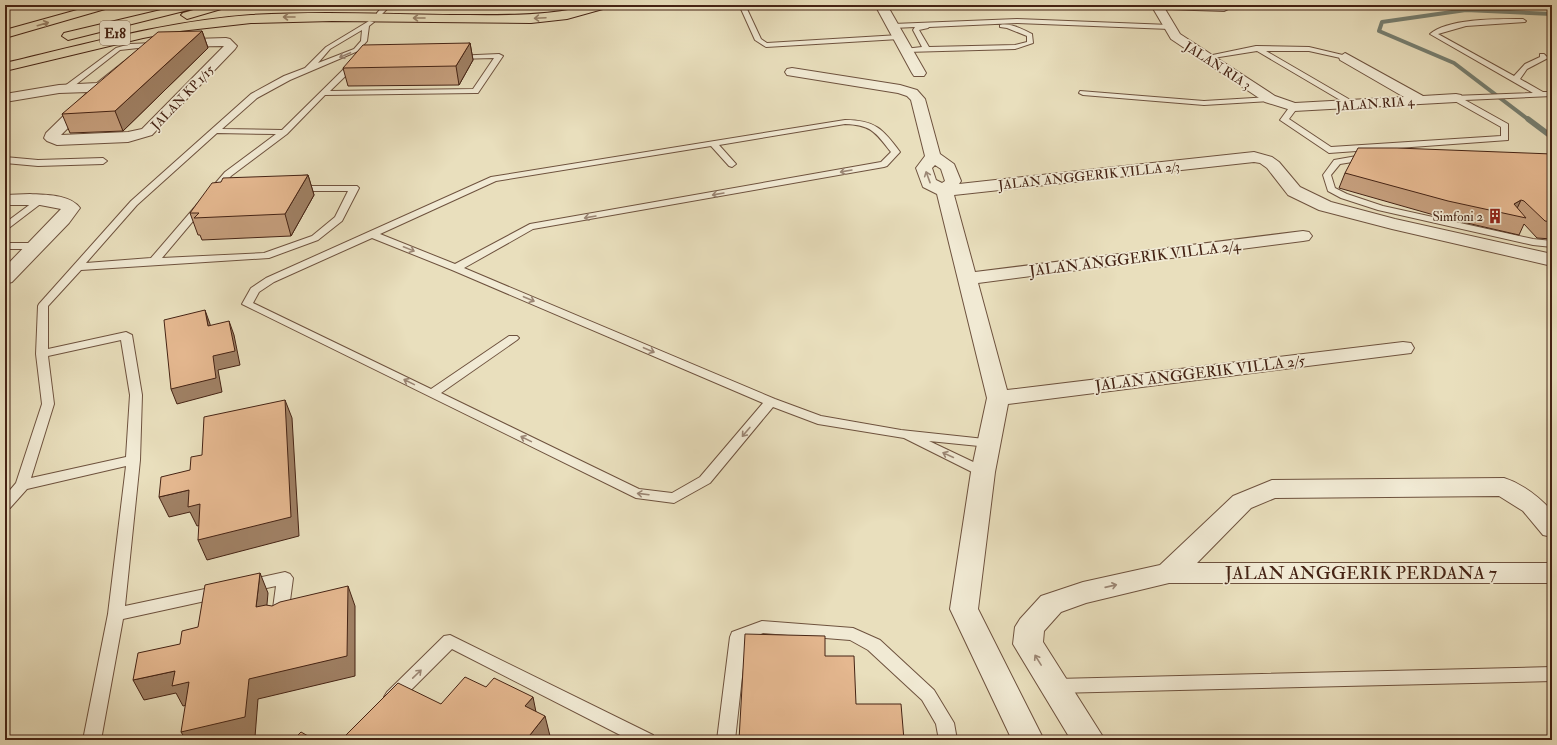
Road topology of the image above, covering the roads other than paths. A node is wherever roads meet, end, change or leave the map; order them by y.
1 (108, 5) edge
2 (196, 5) edge
3 (224, 5) edge
4 (388, 5) edge
5 (606, 5) edge
6 (749, 5) edge
7 (881, 5) edge
8 (1157, 5) edge
9 (1162, 5) edge
10 (1224, 8) dead end
11 (379, 14) dead end
12 (372, 21) dead end
13 (1523, 21) dead end
14 (366, 27) junction
15 (1170, 27) junction
16 (896, 31) junction
17 (5, 34) edge
18 (58, 39) dead end
19 (154, 45) junction
20 (766, 45) junction
21 (865, 45) dead end
22 (1256, 48) junction
23 (808, 50) dead end
24 (906, 50) junction
25 (927, 50) junction
26 (787, 51) dead end
27 (1542, 55) dead end
28 (446, 57) edge
29 (1345, 57) joint
30 (1207, 58) junction
31 (362, 59) edge
32 (5, 61) edge
33 (5, 67) edge
34 (308, 69) junction
35 (792, 72) dead end
36 (919, 73) dead end
37 (1516, 80) junction
38 (101, 87) junction
39 (66, 88) junction
40 (323, 93) junction
41 (1083, 93) dead end
42 (1541, 94) junction
43 (1552, 94) edge
44 (5, 98) edge
45 (1456, 98) junction
46 (1270, 99) junction
47 (1420, 100) junction
48 (1355, 105) junction
49 (1294, 107) junction
50 (215, 131) junction
51 (284, 132) junction
52 (714, 144) junction
53 (1377, 158) edge
54 (5, 160) edge
55 (103, 161) dead end
56 (732, 164) dead end
57 (215, 187) junction
58 (230, 187) edge
59 (284, 188) edge
60 (945, 191) junction
61 (5, 200) edge
62 (40, 200) junction
63 (5, 228) edge
64 (1523, 231) dead end
65 (373, 235) junction
66 (1303, 236) dead end
67 (1534, 242) junction
68 (5, 246) edge
69 (37, 246) junction
70 (1549, 254) edge
71 (154, 261) junction
72 (76, 267) junction
73 (456, 268) junction
74 (5, 278) edge
75 (968, 279) junction
76 (512, 338) dead end
77 (1403, 348) dead end
78 (42, 354) junction
79 (433, 393) junction
80 (998, 398) junction
81 (771, 402) junction
82 (901, 434) junction
83 (989, 443) junction
84 (132, 460) junction
85 (983, 472) junction
86 (22, 485) junction
87 (5, 505) edge
88 (1552, 528) edge
89 (1169, 573) junction
90 (1552, 574) edge
91 (116, 614) junction
92 (280, 619) edge
93 (1552, 674) edge
94 (1055, 686) junction
95 (382, 707) edge
96 (92, 740) edge
97 (647, 740) edge
98 (726, 740) edge
99 (948, 740) edge
100 (1028, 740) edge
101 (1089, 740) edge

17 -> 1 highway
2 - 18 highway, E18
3 - 32 highway, E18
4 - 11 lane
5 -> 33 highway
6 - 20 lane
7 - 16 street
8 - 15 street, JALAN RIA 3
9 - 10 street
12 - 14 lane
13 - 37 lane
14 - 34 lane
14 -> 34 lane
15 - 16 lane
15 - 30 street, JALAN RIA 3
16 - 20 lane
16 - 24 street
19 - 38 street, JALAN KP 1/15
19 - 38 street, JALAN KP 1/15
19 - 39 lane
20 - 26 lane
21 - 23 lane
22 - 29 lane
22 - 30 lane
22 - 48 lane
24 - 25 lane
24 - 36 street
25 - 25 lane
27 - 37 lane
28 - 40 lane
29 - 47 street
30 - 46 street, JALAN RIA 3
31 - 40 lane
34 - 50 lane
35 - 60 street
37 - 42 lane
38 - 39 street
39 - 44 street
40 - 51 lane
41 - 46 lane
42 - 43 lane
42 - 45 lane
45 - 47 street, JALAN RIA 4
45 - 49 lane
46 - 49 street, JALAN RIA 3
47 - 48 street, JALAN RIA 4
48 - 49 street, JALAN RIA 4
50 - 51 lane
50 - 72 lane
51 - 57 lane
52 - 56 lane
52 - 65 lane
52 -> 73 lane
53 - 67 lane
54 - 55 lane
57 - 58 lane
57 - 71 lane
59 - 71 lane
60 - 70 street, JALAN ANGGERIK VILLA 2/3
60 - 75 street
61 - 62 street
62 - 63 lane
62 - 69 street
64 - 67 lane
65 -> 73 lane
79 -> 65 lane
66 - 75 street, JALAN ANGGERIK VILLA 2/4
67 - 70 lane
67 - 70 lane
68 - 69 lane
69 - 74 street
71 - 72 lane
72 - 78 lane
73 -> 81 lane
75 - 80 street
76 - 79 lane
77 - 80 street, JALAN ANGGERIK VILLA 2/5
78 - 84 lane
78 - 86 lane
81 -> 79 lane
80 - 83 street
81 - 82 lane
82 - 83 lane
85 -> 82 lane
83 - 85 street
84 - 86 lane
84 - 91 lane
85 - 100 street
86 - 87 lane
88 - 89 street
89 - 90 street, JALAN ANGGERIK PERDANA 7
94 -> 89 street, JALAN ANGGERIK PERDANA 7
91 - 92 lane
91 - 96 lane
93 - 94 lane
94 - 101 street, JALAN ANGGERIK PERDANA 7
95 -> 97 lane
98 - 99 lane

